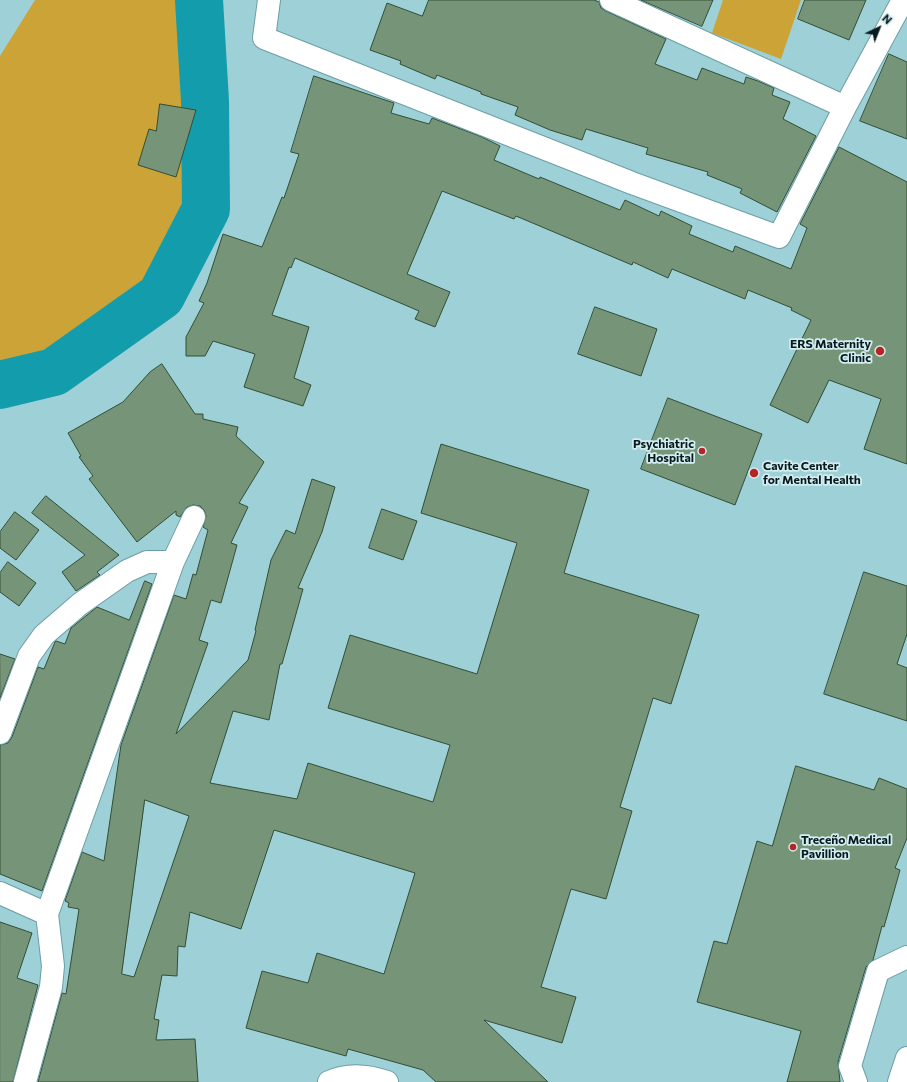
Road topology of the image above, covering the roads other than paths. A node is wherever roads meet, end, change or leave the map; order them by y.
1 (269, 0) edge
2 (611, 0) edge
3 (903, 0) edge
4 (907, 1) edge
5 (845, 107) junction
6 (194, 517) dead end
7 (173, 562) junction
8 (0, 733) edge
9 (0, 893) edge
10 (47, 914) junction
11 (907, 957) edge
12 (907, 1058) edge
13 (26, 1082) edge
14 (329, 1082) edge
15 (386, 1082) edge
16 (856, 1082) edge
17 (899, 1082) edge

1 - 5 street
2 - 5 street
3 - 4 street
3 - 5 street
6 - 7 street
7 - 8 street
7 - 10 street
9 - 10 street
10 - 13 street
11 - 16 street
12 - 17 street
14 - 15 street

